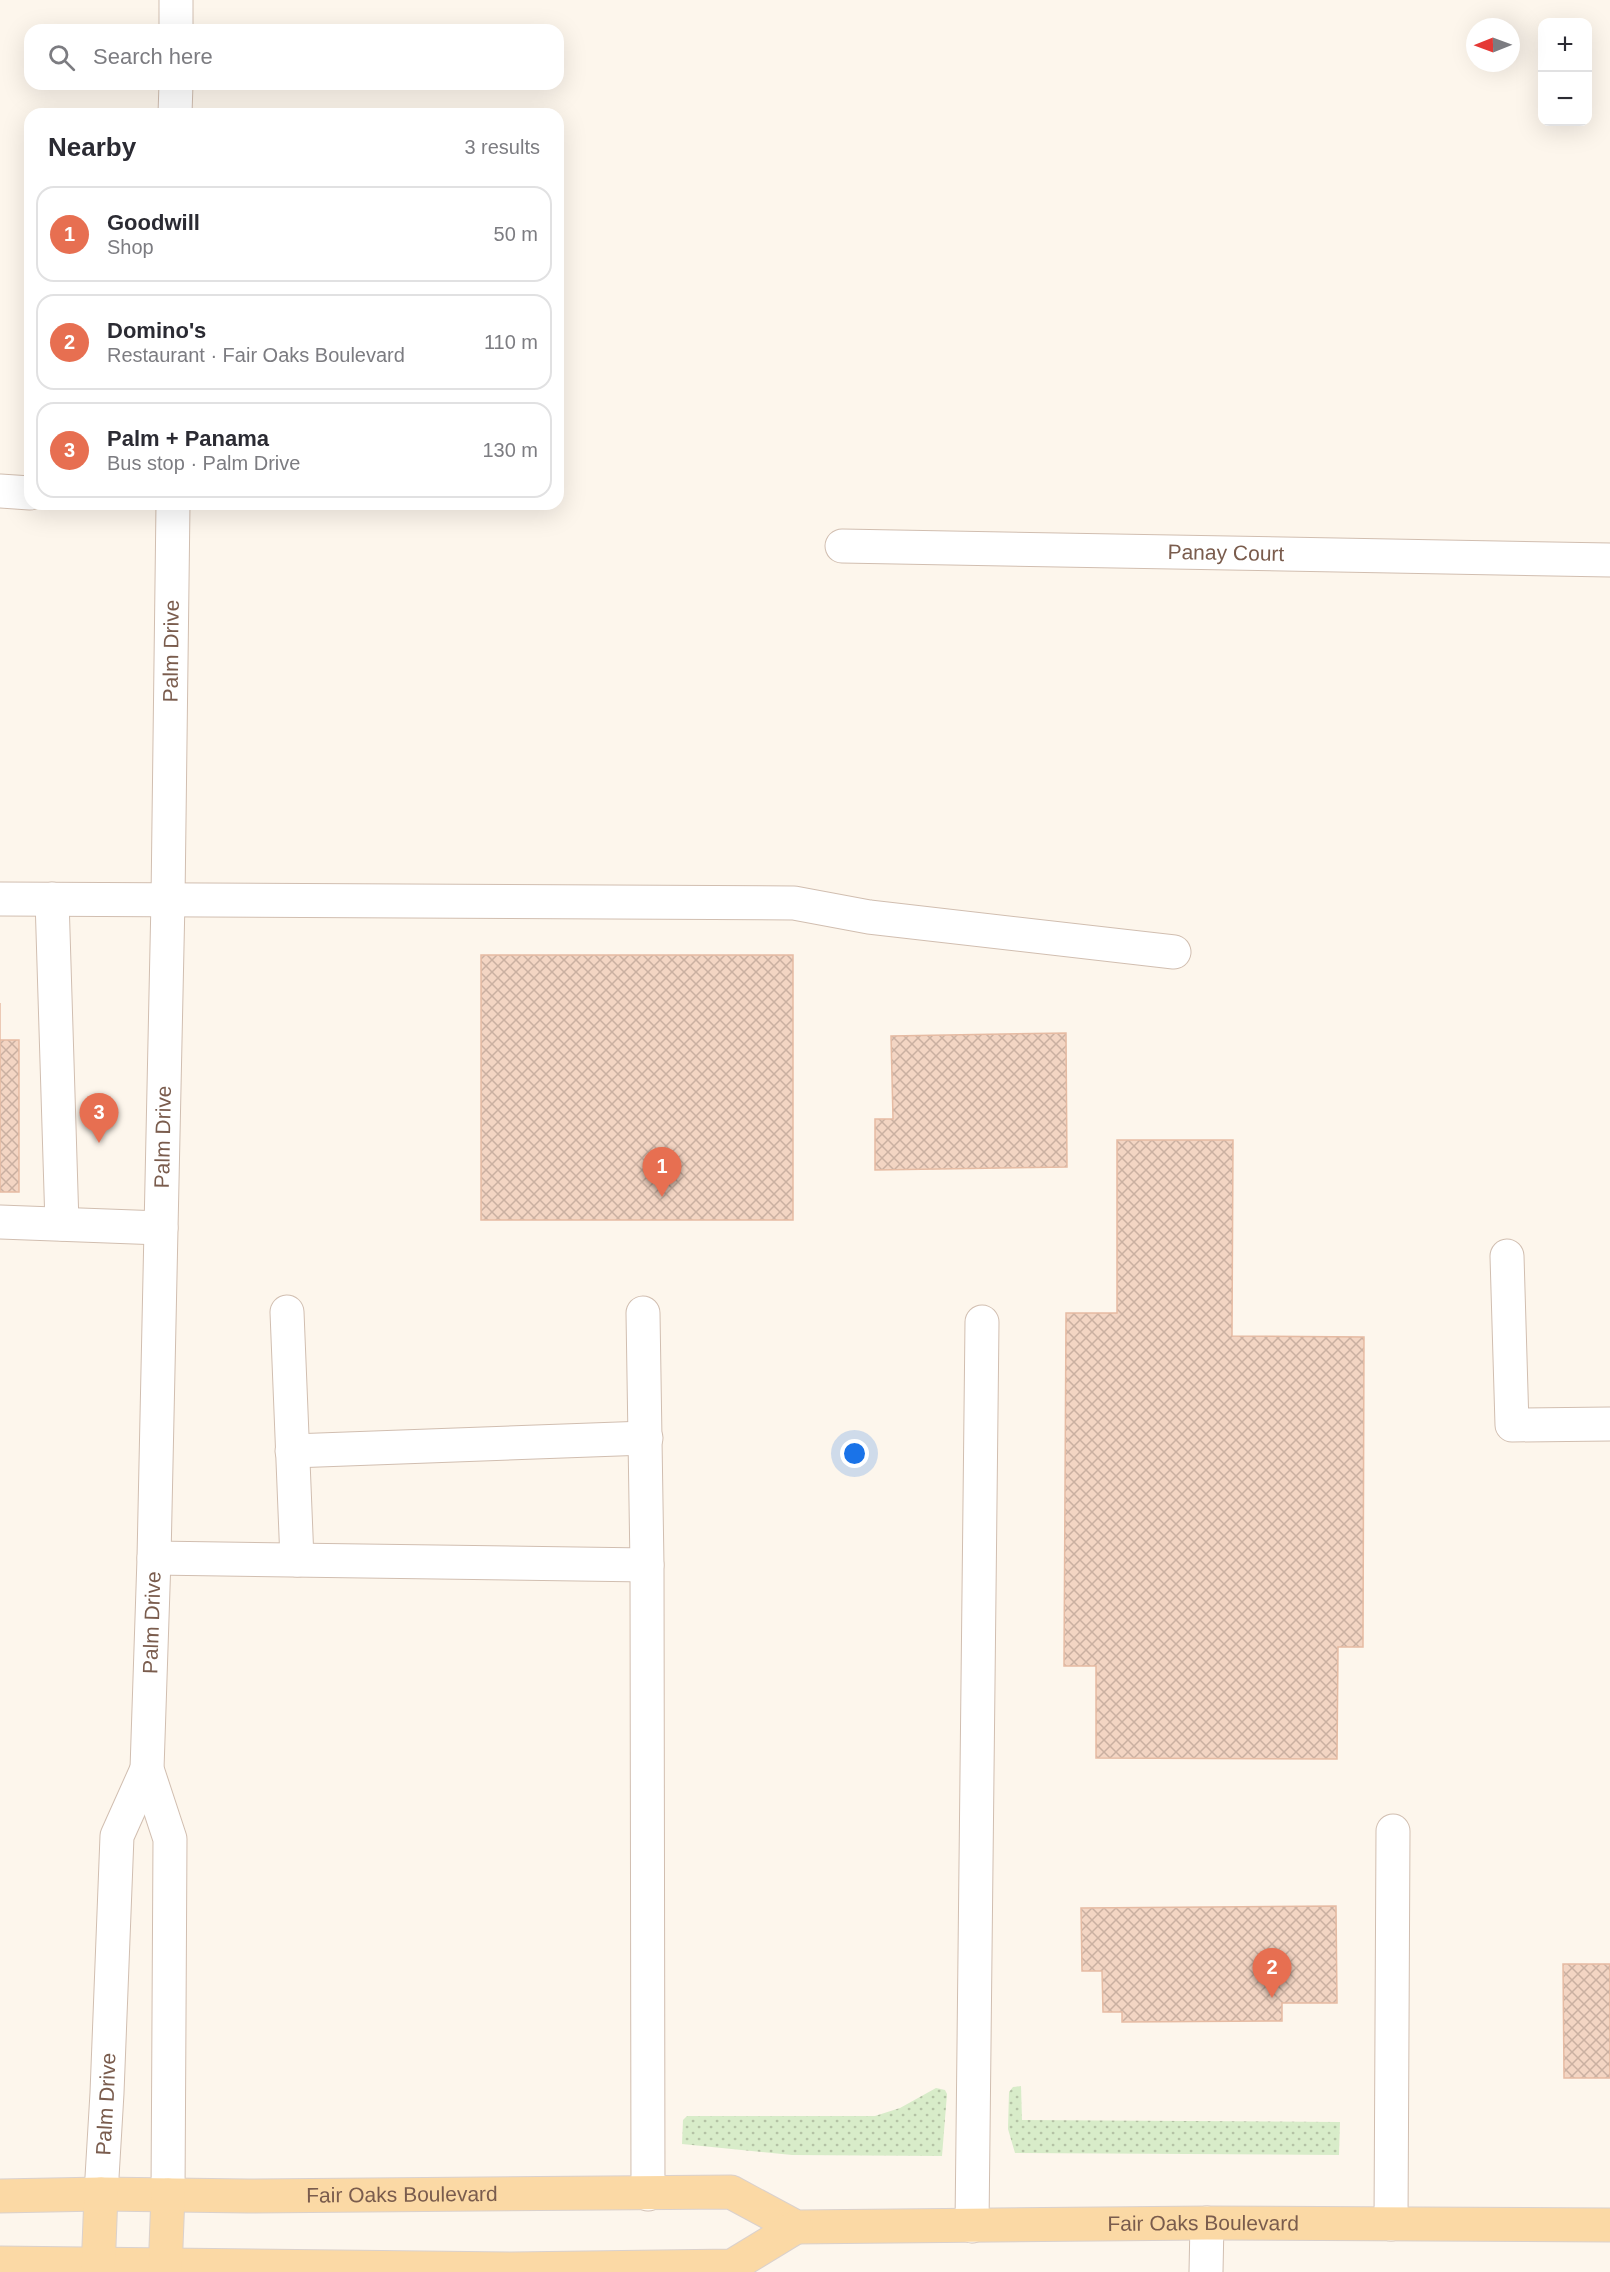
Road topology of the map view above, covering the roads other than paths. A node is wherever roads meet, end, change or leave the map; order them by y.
1 (176, 0) edge
2 (176, 24) edge
3 (176, 90) edge
4 (176, 108) edge
5 (0, 491) edge
6 (24, 493) edge
7 (173, 510) edge
8 (842, 546) dead end
9 (1610, 560) edge
10 (0, 899) edge
11 (52, 899) junction
12 (168, 900) junction
13 (1174, 952) dead end
14 (0, 1222) edge
15 (62, 1224) junction
16 (161, 1228) junction
17 (1507, 1256) dead end
18 (287, 1312) dead end
19 (643, 1314) dead end
20 (981, 1322) dead end
21 (1610, 1424) edge
22 (646, 1438) junction
23 (292, 1451) junction
24 (154, 1558) junction
25 (297, 1560) junction
26 (647, 1565) junction
27 (147, 1769) junction
28 (1393, 1831) dead end
29 (101, 2194) junction
30 (648, 2194) junction
31 (168, 2195) junction
32 (0, 2196) edge
33 (1207, 2223) junction
34 (1391, 2224) junction
35 (1610, 2225) edge
36 (972, 2226) junction
37 (796, 2227) junction
38 (0, 2263) edge
39 (98, 2268) edge
40 (165, 2269) edge
41 (640, 2269) edge
42 (512, 2271) edge
43 (1206, 2272) edge

1 - 2 street
3 - 4 street
5 - 6 street
7 - 12 street, Palm Drive
8 - 9 street, Panay Court
10 - 11 street
11 - 12 street
11 - 15 street
12 - 13 street
12 - 16 street, Palm Drive
14 - 15 street
15 - 16 street
16 - 24 street, Palm Drive
17 - 21 street
18 - 23 street
19 - 22 street
20 - 36 street
22 - 23 street
22 - 26 street
23 - 25 street
24 - 25 street
24 - 27 street, Palm Drive
25 - 26 street
26 - 30 street
27 - 29 street, Palm Drive
27 - 31 street, Palm Drive
28 - 34 street
29 - 31 main road, Fair Oaks Boulevard
29 - 32 main road, Fair Oaks Boulevard
29 - 39 main road, Palm Drive
30 - 31 main road, Fair Oaks Boulevard
30 - 37 main road, Fair Oaks Boulevard
31 - 40 main road
33 - 34 main road, Fair Oaks Boulevard
33 - 36 main road, Fair Oaks Boulevard
33 - 43 street
34 - 35 main road, Fair Oaks Boulevard
36 - 37 main road, Fair Oaks Boulevard
37 - 41 main road
38 - 39 main road
39 - 40 main road
40 - 42 main road
41 - 42 main road

